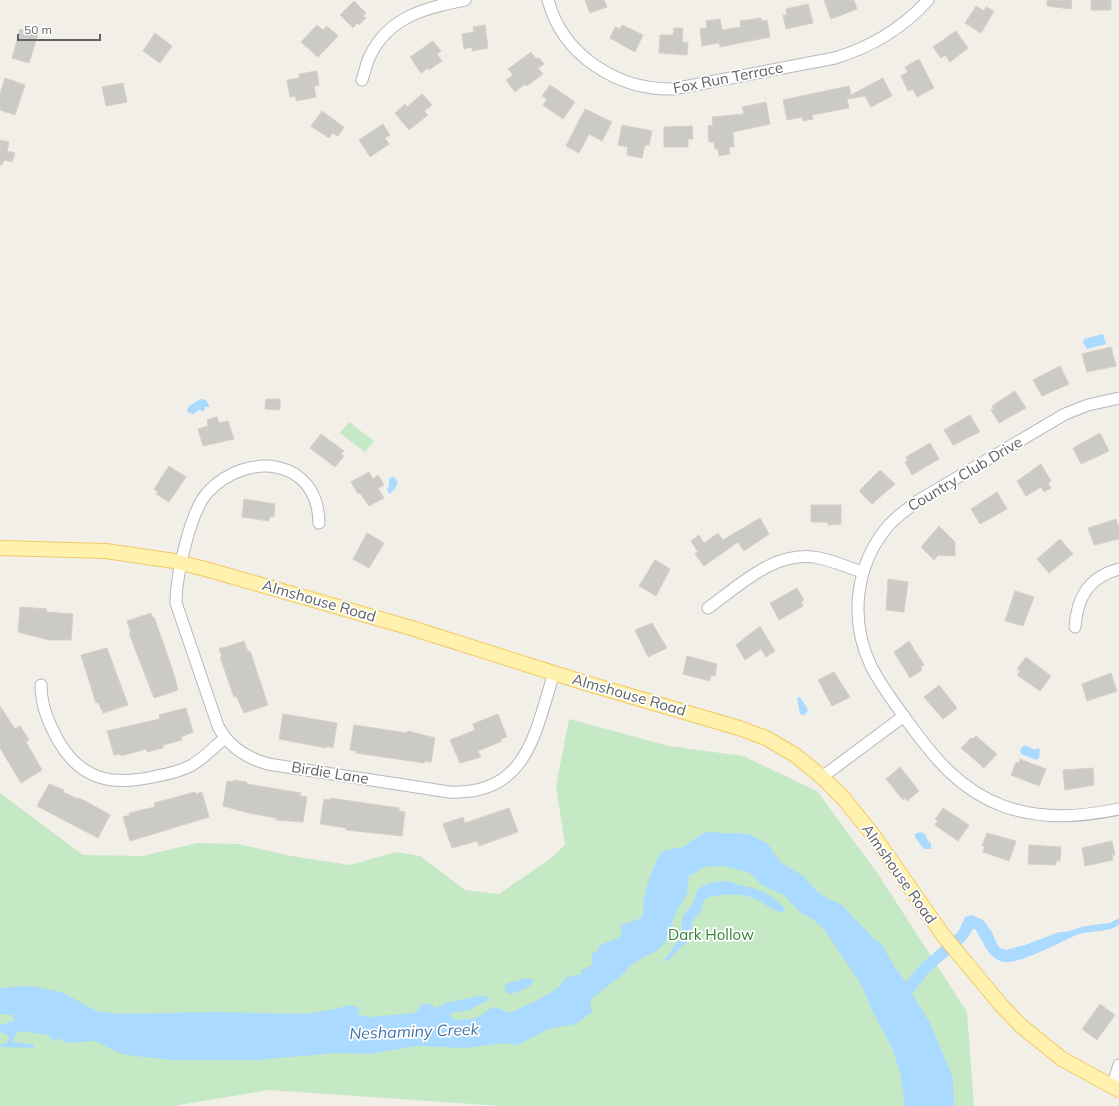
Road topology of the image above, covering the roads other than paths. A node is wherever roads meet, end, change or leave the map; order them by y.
1 (465, 0) edge
2 (548, 0) edge
3 (928, 0) edge
4 (362, 80) dead end
5 (1119, 398) edge
6 (319, 523) dead end
7 (0, 548) edge
8 (183, 563) junction
9 (1119, 569) edge
10 (863, 572) junction
11 (708, 608) dead end
12 (1075, 626) dead end
13 (554, 673) junction
14 (41, 685) dead end
15 (904, 716) junction
16 (225, 738) junction
17 (822, 777) junction
18 (1119, 809) edge
19 (1119, 1065) edge
20 (1116, 1089) edge

1 - 4 street
2 - 3 street, Fox Run Terrace
5 - 10 street, Country Club Drive
6 - 8 street, Birdie Lane
7 - 8 main road, Almshouse Road
8 - 13 main road, Almshouse Road
8 - 16 street, Birdie Lane
9 - 12 street
10 - 11 street
10 - 15 street, Country Club Drive
13 - 16 street, Birdie Lane
13 - 17 main road, Almshouse Road
14 - 16 street
15 - 17 street
15 - 18 street, Country Club Drive
17 - 20 main road, Almshouse Road
19 - 20 street

